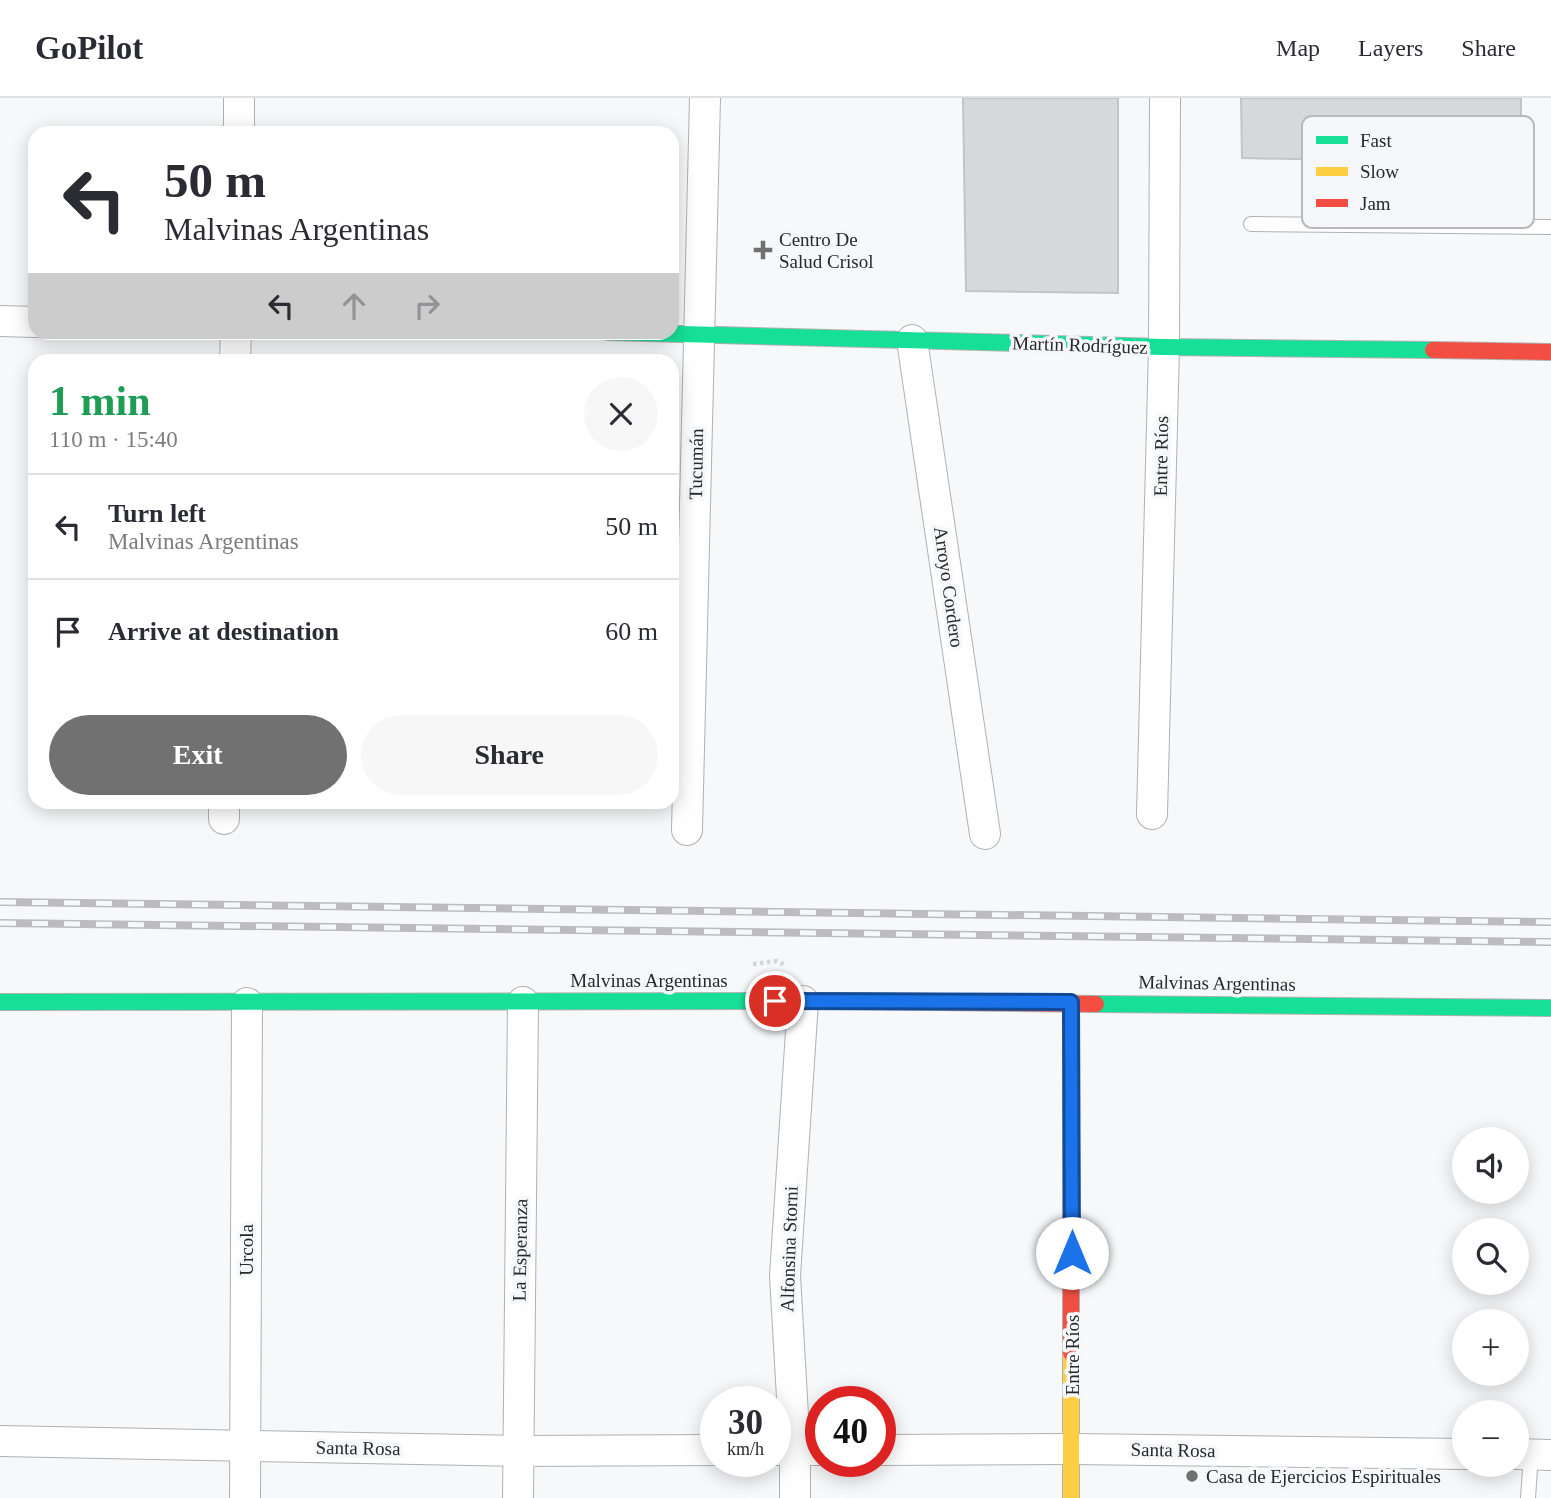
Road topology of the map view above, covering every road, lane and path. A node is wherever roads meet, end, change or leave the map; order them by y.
1 (239, 98) edge
2 (705, 98) edge
3 (1165, 98) edge
4 (239, 126) edge
5 (1251, 224) dead end
6 (1302, 225) edge
7 (0, 321) edge
8 (28, 322) edge
9 (679, 334) edge
10 (699, 335) junction
11 (912, 340) junction
12 (1164, 347) junction
13 (1551, 352) edge
14 (1152, 814) dead end
15 (687, 830) dead end
16 (985, 834) dead end
17 (803, 1001) junction
18 (0, 1002) edge
19 (523, 1002) junction
20 (1071, 1002) junction
21 (247, 1003) junction
22 (1551, 1009) edge
23 (0, 1441) edge
24 (245, 1446) junction
25 (1073, 1449) junction
26 (700, 1450) edge
27 (797, 1450) edge
28 (896, 1450) edge
29 (517, 1451) junction
30 (1452, 1454) edge
31 (1533, 1454) edge
32 (245, 1498) edge
33 (518, 1498) edge
34 (795, 1498) edge
35 (1071, 1498) edge
36 (1528, 1498) edge

1 - 4 street
2 - 10 street, Tucumán
3 - 12 street, Entre Ríos
5 - 6 lane
7 - 8 street
9 - 10 street, Martín Rodríguez
10 - 11 street, Martín Rodríguez
10 - 15 street, Tucumán
11 - 12 street, Martín Rodríguez
11 - 16 street, Arroyo Cordero
12 - 13 street, Martín Rodríguez
12 - 14 street, Entre Ríos
17 - 19 street, Malvinas Argentinas
17 - 20 street, Malvinas Argentinas
17 - 27 street, Alfonsina Storni
18 - 21 street, Malvinas Argentinas
19 - 21 street, Malvinas Argentinas
19 - 29 street, La Esperanza
20 - 22 street, Malvinas Argentinas
20 - 25 street, Entre Ríos
21 - 24 street, Urcola
23 - 24 street, Santa Rosa
24 - 29 street, Santa Rosa
24 - 32 street, Urcola
25 - 28 street, Santa Rosa
25 - 30 street, Santa Rosa
25 - 35 street, Entre Ríos
26 - 29 street, Santa Rosa
27 - 34 street, Alfonsina Storni
29 - 33 street, La Esperanza
31 - 36 lane

